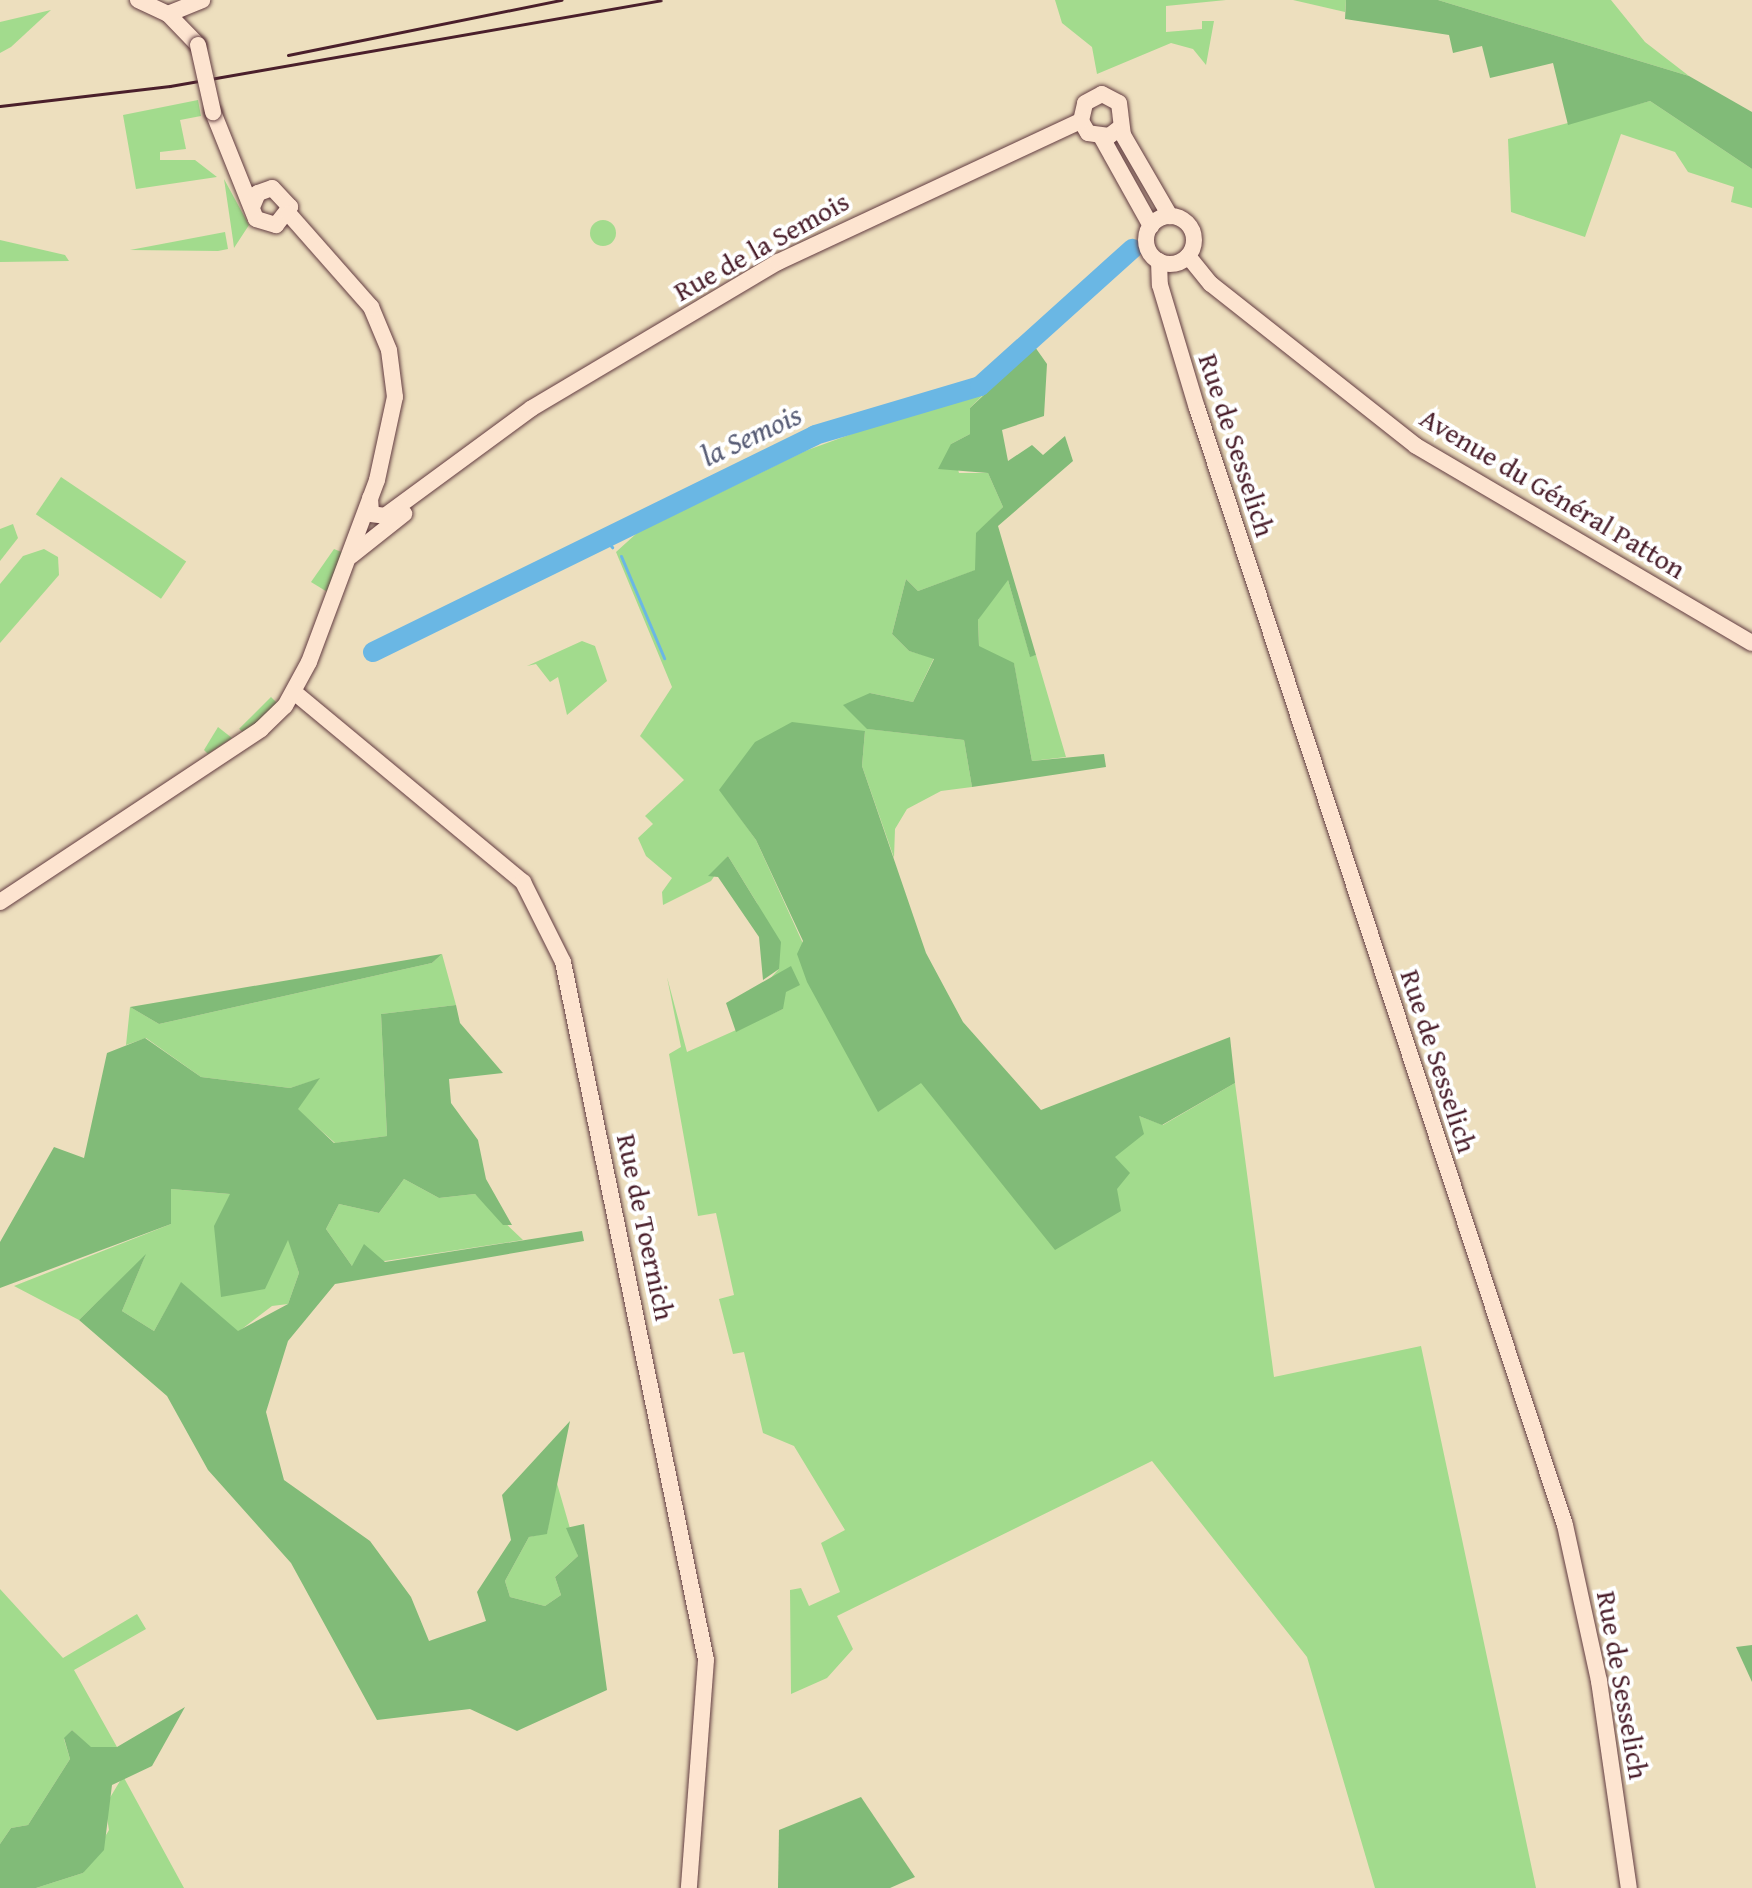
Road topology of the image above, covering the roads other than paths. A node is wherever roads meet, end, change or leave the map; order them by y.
1 (138, 0) edge
2 (200, 2) edge
3 (168, 14) junction
4 (198, 45) junction
5 (1081, 121) junction
6 (1121, 127) junction
7 (1102, 138) junction
8 (228, 156) junction
9 (265, 189) junction
10 (252, 207) junction
11 (1170, 216) junction
12 (283, 220) junction
13 (1151, 226) junction
14 (1188, 256) junction
15 (1159, 261) junction
16 (481, 444) junction
17 (458, 462) junction
18 (370, 498) junction
19 (361, 533) junction
20 (1752, 643) edge
21 (294, 692) junction
22 (0, 902) edge
23 (689, 1888) edge
24 (1629, 1888) edge

1 - 3 main road
2 - 3 main road
2 - 4 main road
3 - 4 main road
4 - 8 main road, bridge
5 - 6 main road
5 - 7 main road
5 - 16 main road, Rue de la Semois
6 - 7 main road
6 - 11 main road
7 - 13 main road
8 - 9 main road
8 - 10 main road
9 - 10 main road
9 - 12 main road
10 - 12 main road
11 - 13 main road
11 - 14 main road
12 - 18 main road
13 - 15 main road
14 - 15 main road
14 - 20 main road, Avenue du Général Patton
15 - 24 main road, Rue de Sesselich
16 - 17 main road, Rue de la Semois
16 - 19 main road, Rue de la Semois
17 - 18 main road, Rue de la Semois
17 - 19 main road, Rue de la Semois
18 - 19 main road
19 - 21 main road, Rue de la Semois
21 - 22 main road
21 - 23 main road, Rue de Toernich

